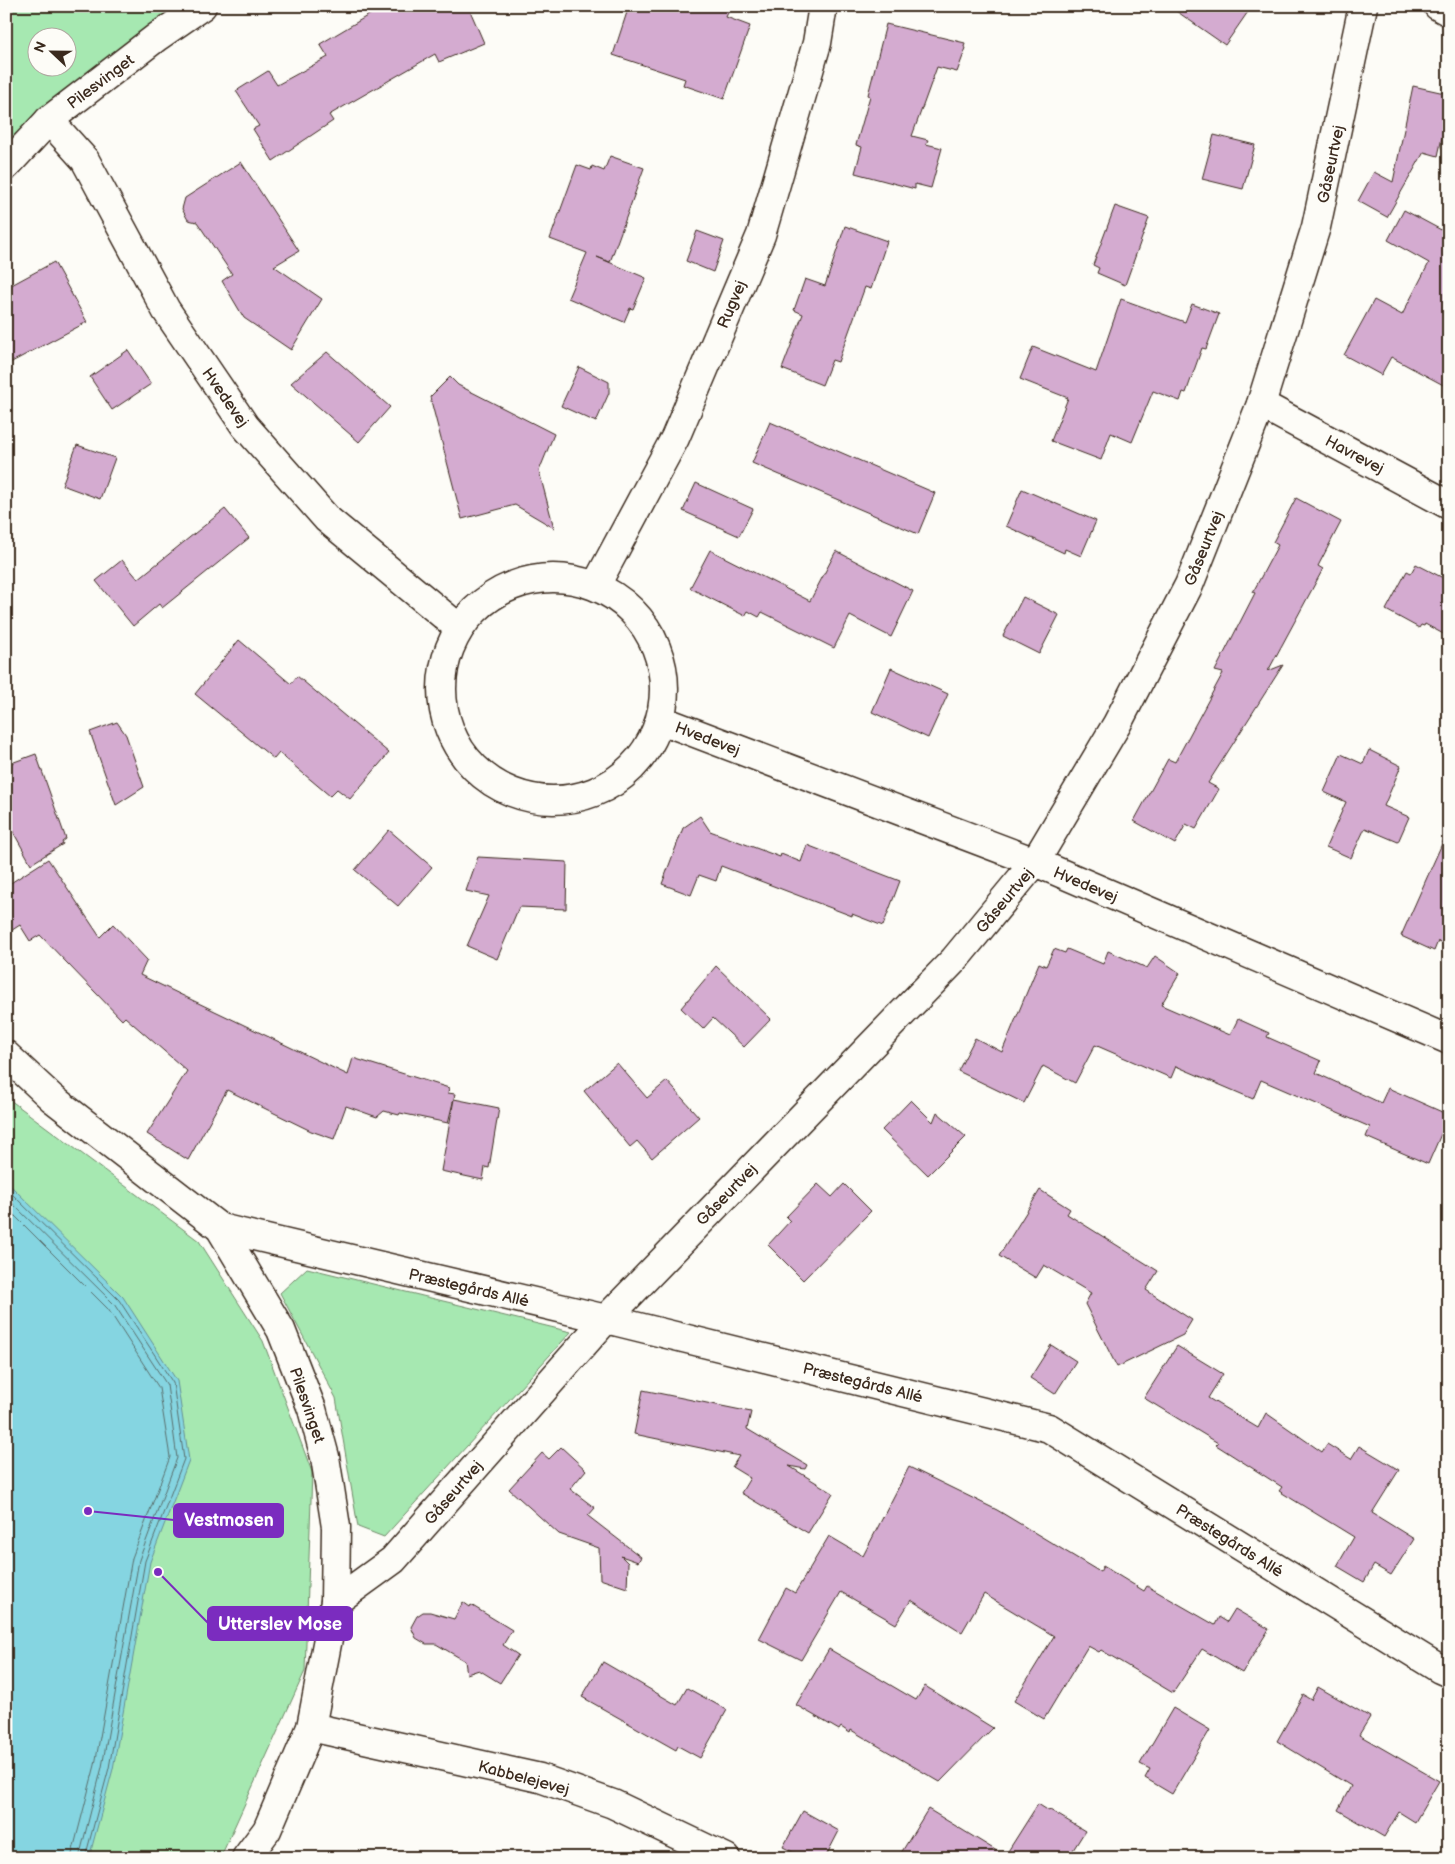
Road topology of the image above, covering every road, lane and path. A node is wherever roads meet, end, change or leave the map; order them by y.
1 (202, 6) edge
2 (823, 6) edge
3 (1363, 6) edge
4 (1438, 6) edge
5 (1449, 12) edge
6 (49, 120) junction
7 (6, 166) edge
8 (1261, 404) junction
9 (1449, 505) edge
10 (596, 585) junction
11 (459, 628) junction
12 (661, 720) junction
13 (1035, 862) junction
14 (1449, 1040) edge
15 (6, 1054) edge
16 (220, 1228) junction
17 (606, 1318) junction
18 (335, 1602) junction
19 (1449, 1673) edge
20 (311, 1727) junction
21 (267, 1830) junction
22 (246, 1858) edge
23 (272, 1858) edge
24 (726, 1858) edge

1 - 6 street, Pilesvinget
2 - 10 street, Rugvej
3 - 8 street, Gåseurtvej
4 - 5 street
6 - 7 street, Pilesvinget
6 - 11 street, Hvedevej
8 - 9 street, Havrevej
8 - 13 street, Gåseurtvej
10 - 11 street
10 - 12 street
11 - 12 street
12 - 13 street, Hvedevej
13 - 14 street, Hvedevej
13 - 17 street, Gåseurtvej
15 - 16 street, Pilesvinget
16 - 17 street, Præstegårds Allé
16 - 18 street, Pilesvinget
17 - 18 street, Gåseurtvej
17 - 19 street, Præstegårds Allé
18 - 20 street, Pilesvinget
20 - 21 street, Pilesvinget
20 - 24 street, Kabbelejevej
21 - 22 street, Pilesvinget
21 - 23 street

